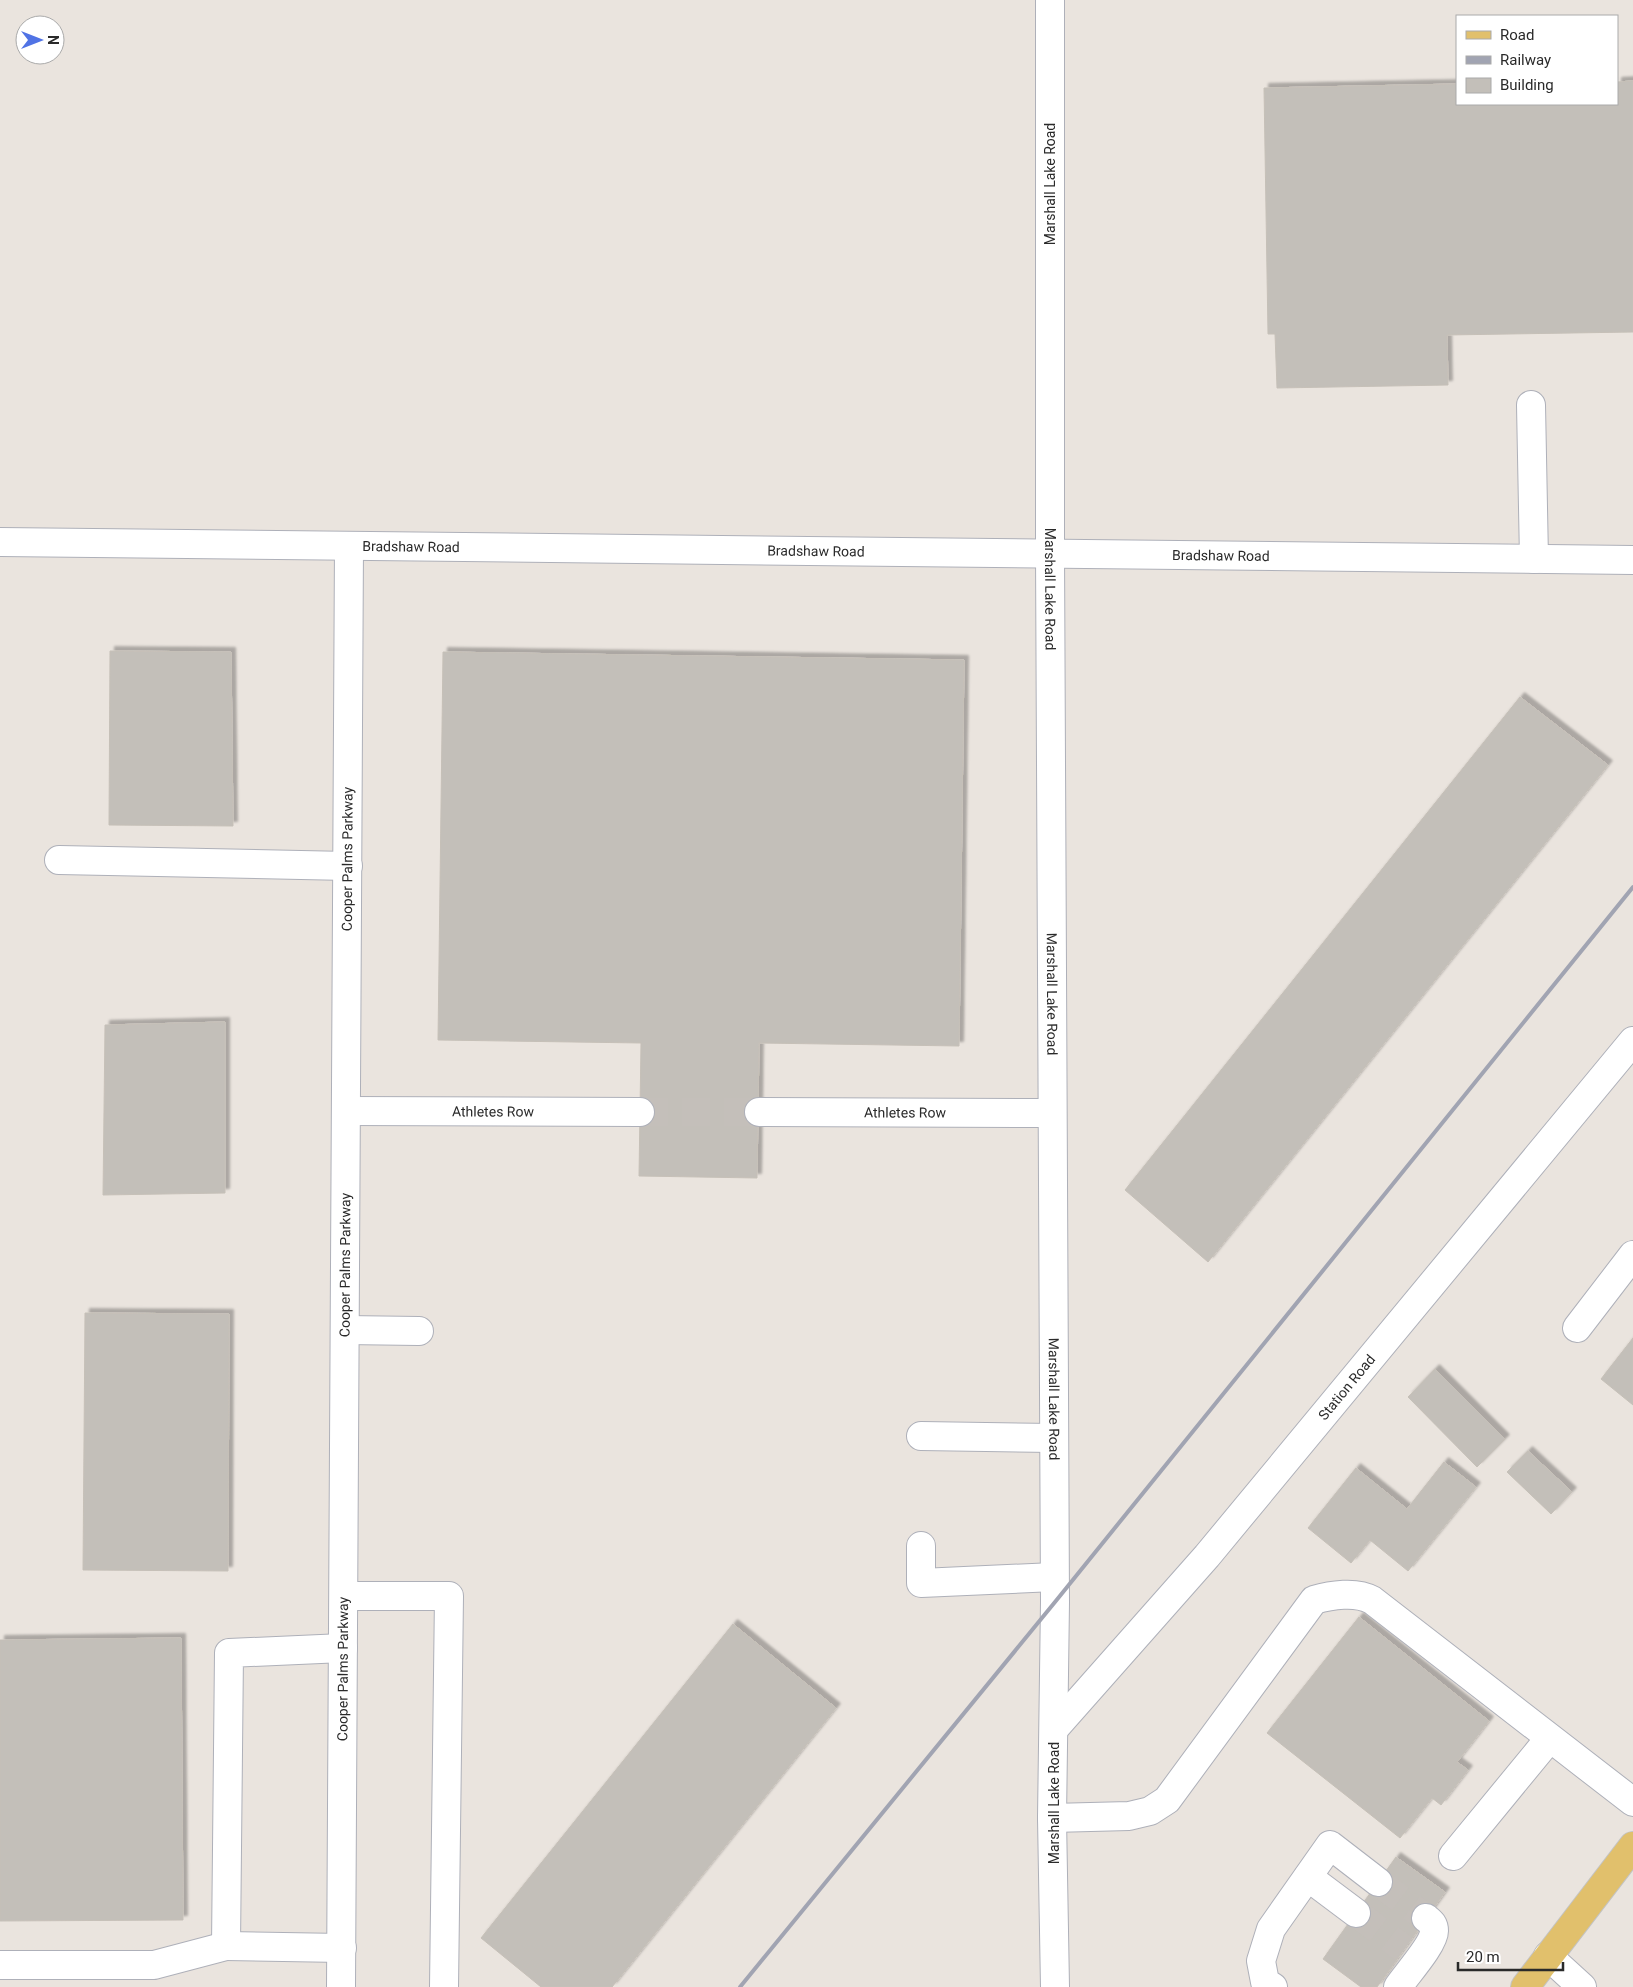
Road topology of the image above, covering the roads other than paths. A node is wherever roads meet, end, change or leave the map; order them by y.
1 (1050, 0) edge
2 (1531, 405) dead end
3 (0, 542) edge
4 (349, 546) junction
5 (1050, 553) junction
6 (1534, 559) junction
7 (1633, 560) edge
8 (59, 860) dead end
9 (348, 866) junction
10 (1633, 1041) edge
11 (346, 1111) junction
12 (640, 1112) tunnel mouth
13 (759, 1112) tunnel mouth
14 (1052, 1113) junction
15 (1633, 1255) edge
16 (1577, 1328) dead end
17 (345, 1330) junction
18 (419, 1331) dead end
19 (920, 1436) dead end
20 (1053, 1438) junction
21 (920, 1546) dead end
22 (1054, 1577) junction
23 (344, 1596) junction
24 (343, 1648) junction
25 (1054, 1729) junction
26 (1549, 1739) junction
27 (1633, 1802) edge
28 (1052, 1818) junction
29 (1633, 1846) edge
30 (1453, 1856) dead end
31 (1319, 1861) junction
32 (1419, 1940) dead end
33 (226, 1946) junction
34 (342, 1948) junction
35 (1548, 1956) junction
36 (0, 1965) edge
37 (341, 1986) edge
38 (444, 1987) edge
39 (1055, 1987) edge
40 (1273, 1987) edge
41 (1398, 1987) edge
42 (1525, 1987) edge
43 (1582, 1987) edge

1 - 5 street, Marshall Lake Road
2 - 6 street
3 - 4 street, Bradshaw Road
4 - 5 street, Bradshaw Road
4 - 9 street, Cooper Palms Parkway
5 - 6 street, Bradshaw Road
5 - 14 street, Marshall Lake Road
6 - 7 street, Bradshaw Road
8 - 9 street
9 - 11 street, Cooper Palms Parkway
10 - 25 street, Station Road
11 - 12 street, Athletes Row
11 - 17 street, Cooper Palms Parkway
13 - 14 street, Athletes Row
14 - 20 street, Marshall Lake Road
15 - 16 street
17 - 18 street
17 - 23 street, Cooper Palms Parkway
19 - 20 street
20 - 22 street, Marshall Lake Road
21 - 22 street
22 - 25 street, Marshall Lake Road
23 - 24 street, Cooper Palms Parkway
23 - 38 street
24 - 33 street
24 - 34 street, Cooper Palms Parkway
25 - 28 street, Marshall Lake Road
26 - 27 street
26 - 28 street
26 - 30 street
28 - 39 street, Marshall Lake Road
29 - 35 main road
31 - 31 street
31 - 40 street
32 - 41 street
33 - 34 street
33 - 36 street
34 - 37 street, Cooper Palms Parkway
35 - 42 main road
35 - 43 street

